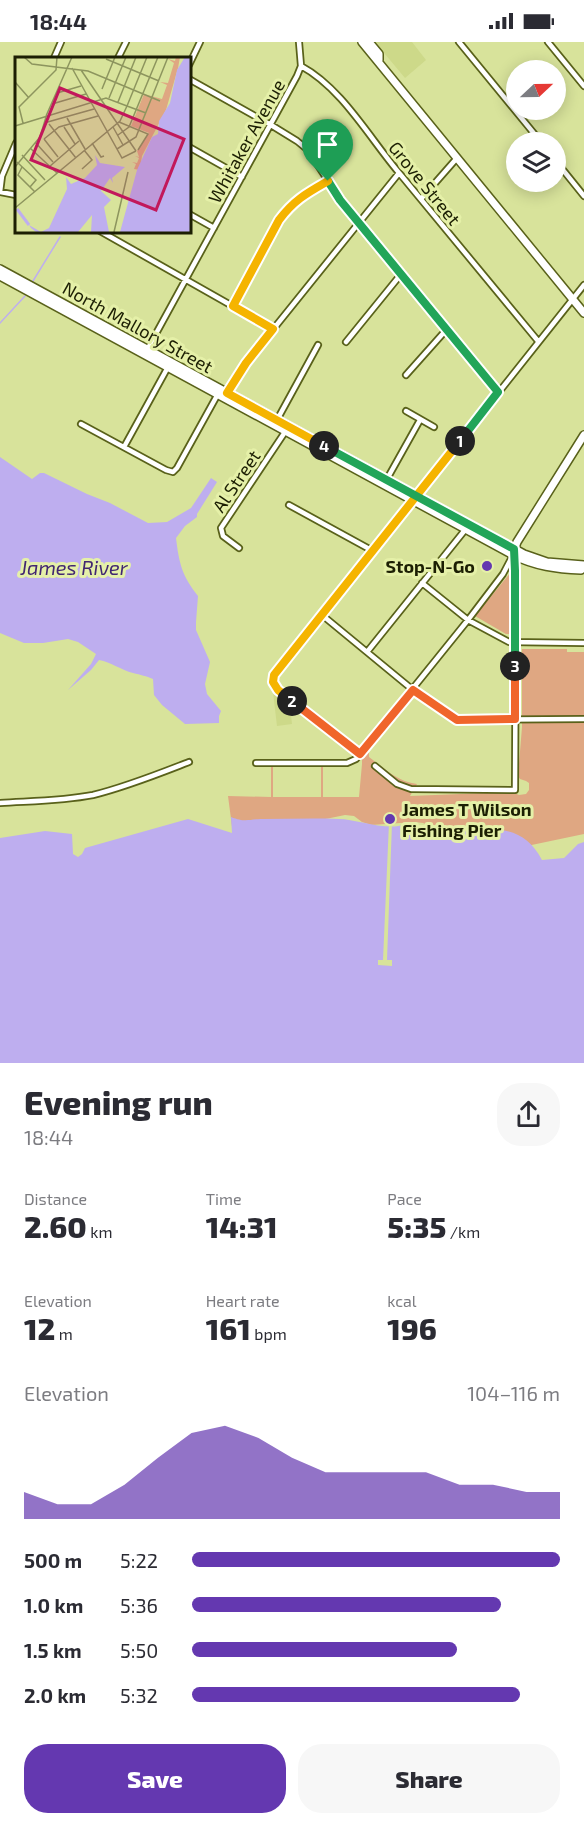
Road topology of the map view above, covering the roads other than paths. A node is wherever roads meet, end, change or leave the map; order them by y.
1 (61, 42) edge
2 (126, 42) edge
3 (200, 42) edge
4 (299, 42) edge
5 (362, 42) edge
6 (369, 42) edge
7 (459, 42) edge
8 (548, 42) edge
9 (54, 57) edge
10 (118, 57) edge
11 (380, 62) junction
12 (190, 63) edge
13 (301, 66) junction
14 (190, 80) edge
15 (584, 86) edge
16 (270, 124) junction
17 (533, 132) edge
18 (15, 145) edge
19 (190, 148) edge
20 (457, 158) junction
21 (399, 173) junction
22 (566, 174) edge
23 (242, 177) junction
24 (328, 181) junction
25 (0, 192) edge
26 (15, 195) edge
27 (584, 196) edge
28 (421, 199) junction
29 (190, 215) edge
30 (360, 222) junction
31 (214, 228) junction
32 (102, 232) edge
33 (0, 269) edge
34 (402, 273) junction
35 (0, 276) edge
36 (186, 279) junction
37 (584, 285) edge
38 (572, 299) junction
39 (233, 306) junction
40 (584, 314) edge
41 (273, 329) junction
42 (447, 329) junction
43 (538, 341) junction
44 (346, 342) dead end
45 (318, 345) dead end
46 (146, 352) junction
47 (168, 368) junction
48 (406, 375) dead end
49 (222, 392) junction
50 (498, 392) junction
51 (406, 411) dead end
52 (278, 420) junction
53 (420, 420) junction
54 (81, 424) dead end
55 (434, 427) dead end
56 (287, 429) junction
57 (584, 435) edge
58 (124, 447) junction
59 (387, 479) junction
60 (415, 499) junction
61 (289, 505) dead end
62 (465, 530) junction
63 (239, 548) dead end
64 (373, 551) junction
65 (513, 552) junction
66 (584, 565) edge
67 (584, 570) edge
68 (422, 583) junction
69 (322, 615) junction
70 (468, 620) junction
71 (515, 642) junction
72 (584, 643) edge
73 (367, 652) junction
74 (413, 690) junction
75 (515, 719) junction
76 (584, 719) edge
77 (360, 754) junction
78 (189, 762) dead end
79 (256, 763) dead end
80 (375, 766) dead end
81 (0, 803) edge

1 - 9 street
2 - 10 street
3 - 12 street
4 - 13 street
5 - 11 main road
6 - 11 main road
7 - 17 street
8 - 15 street
11 - 20 main road
13 - 16 street, Whitaker Avenue
13 - 21 street, Grove Street
14 - 16 street
16 - 23 street, Whitaker Avenue
16 - 24 street
18 - 25 street
19 - 23 street
20 - 28 street
20 - 38 main road
21 - 28 street, Grove Street
21 - 30 street
22 - 27 street
23 - 31 street, Whitaker Avenue
24 - 30 street
24 - 39 street
25 - 26 street
28 - 43 street, Grove Street
29 - 31 street
30 - 34 street
30 - 41 street
31 - 36 street, Whitaker Avenue
32 - 36 street
33 - 46 main road, North Mallory Street
34 - 42 street
34 - 44 street
35 - 46 main road, North Mallory Street
36 - 39 street
36 - 46 street, Whitaker Avenue
37 - 38 street
38 - 40 main road
38 - 43 street
39 - 41 street
41 - 49 street
42 - 48 street
42 - 50 street
43 - 50 street
45 - 52 street
46 - 47 main road, North Mallory Street
46 - 49 main road, North Mallory Street
47 - 49 main road, North Mallory Street
47 - 58 street
49 - 52 main road, North Mallory Street
49 - 56 main road, North Mallory Street
49 - 58 street
50 - 60 street
51 - 53 street
52 - 56 main road, North Mallory Street
53 - 55 street
53 - 59 street
54 - 58 street
56 - 59 main road, North Mallory Street
56 - 60 main road, North Mallory Street
56 - 63 street, Al Street
57 - 65 main road
59 - 60 main road, North Mallory Street
60 - 62 main road, North Mallory Street
60 - 64 street
60 - 65 main road, North Mallory Street
61 - 64 street
62 - 65 main road, North Mallory Street
62 - 68 street
64 - 69 street
65 - 66 main road, North Mallory Street
65 - 67 main road, North Mallory Street
65 - 70 street
65 - 71 street
68 - 70 street
68 - 73 street
69 - 73 street
69 - 77 street
70 - 71 street
70 - 74 street
71 - 72 street
71 - 75 street
73 - 74 street
74 - 75 street
74 - 77 street
75 - 76 street
75 - 80 street
77 - 79 street
78 - 81 street

